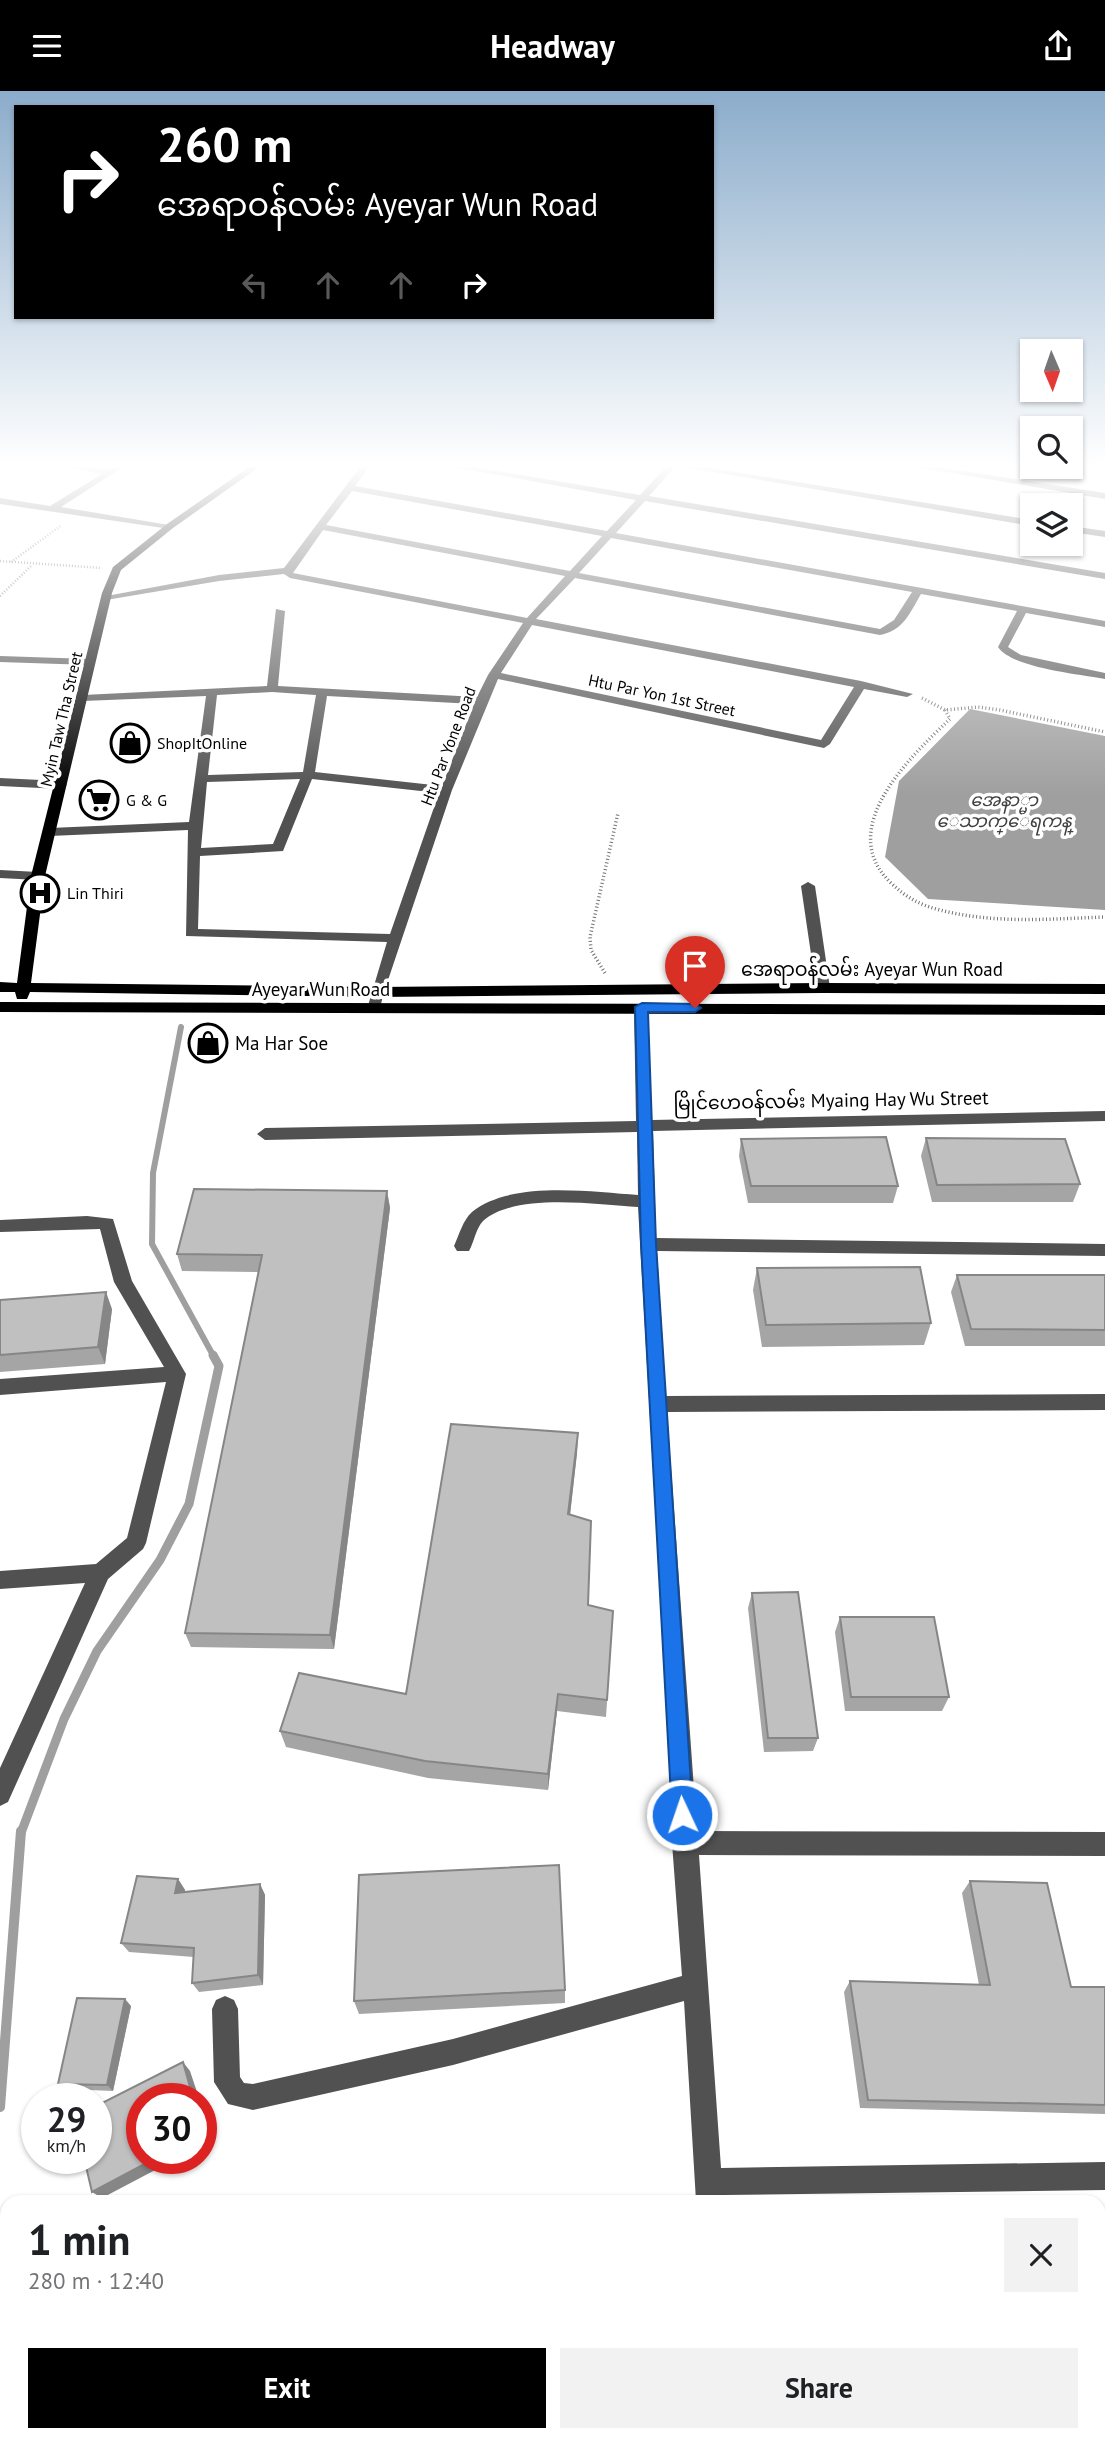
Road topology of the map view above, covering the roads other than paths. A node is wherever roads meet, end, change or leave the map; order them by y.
1 (114, 577) edge
2 (227, 577) edge
3 (299, 577) edge
4 (570, 577) edge
5 (586, 577) edge
6 (844, 577) edge
7 (918, 590) junction
8 (106, 597) junction
9 (1023, 609) junction
10 (280, 611) dead end
11 (531, 619) junction
12 (1105, 624) edge
13 (0, 659) edge
14 (90, 662) junction
15 (494, 675) junction
16 (1105, 675) edge
17 (861, 684) junction
18 (272, 689) junction
19 (322, 691) junction
20 (212, 693) junction
21 (907, 694) road end
22 (83, 698) junction
23 (481, 701) junction
24 (308, 775) junction
25 (200, 779) junction
26 (0, 782) edge
27 (61, 785) junction
28 (446, 790) junction
29 (195, 826) junction
30 (50, 832) junction
31 (194, 852) junction
32 (0, 874) edge
33 (38, 876) junction
34 (808, 886) dead end
35 (397, 939) junction
36 (0, 987) edge
37 (24, 987) junction
38 (823, 988) junction
39 (1105, 989) edge
40 (377, 992) junction
41 (640, 999) junction
42 (0, 1007) edge
43 (20, 1007) junction
44 (374, 1009) junction
45 (1105, 1010) edge
46 (1105, 1116) edge
47 (644, 1124) junction
48 (265, 1134) dead end
49 (647, 1201) junction
50 (0, 1226) edge
51 (649, 1244) junction
52 (463, 1245) dead end
53 (1105, 1250) edge
54 (177, 1374) junction
55 (0, 1387) edge
56 (1105, 1402) edge
57 (657, 1404) junction
58 (100, 1573) junction
59 (0, 1580) edge
60 (0, 1794) edge
61 (684, 1843) junction
62 (1105, 1845) edge
63 (694, 1986) junction
64 (225, 2008) dead end
65 (1105, 2176) edge
66 (709, 2192) edge

1 - 8 main road, Myin Taw Tha Street
2 - 8 street
3 - 11 street
4 - 11 street, Htu Par Yone Road
5 - 7 street
6 - 7 street
7 - 9 street
8 - 14 main road, Myin Taw Tha Street
9 - 12 street
9 - 16 street
10 - 18 street
11 - 15 street, Htu Par Yone Road
11 - 17 street
13 - 14 street
14 - 22 main road, Myin Taw Tha Street
15 - 17 street, Htu Par Yon 1st Street
15 - 23 street, Htu Par Yone Road
17 - 21 street
18 - 19 street
18 - 20 street
19 - 23 street
19 - 24 street
20 - 22 street
20 - 25 street
22 - 27 main road, Myin Taw Tha Street
23 - 28 street, Htu Par Yone Road
24 - 25 street
24 - 28 street
24 - 31 street
25 - 29 street
26 - 27 street
27 - 30 main road, Myin Taw Tha Street
28 - 35 street, Htu Par Yone Road
29 - 30 street
29 - 31 street
30 - 33 main road, Myin Taw Tha Street
31 - 35 street
32 - 33 street
33 - 37 main road, Myin Taw Tha Street
34 - 38 street
35 - 40 street, Htu Par Yone Road
36 - 37 main road, Ayeyar Wun Road
37 - 40 main road, Ayeyar Wun Road
37 - 43 main road, Myin Taw Tha Street
38 - 39 main road, အေရာဝန်လမ်း Ayeyar Wun Road
38 - 41 main road, အေရာဝန်လမ်း Ayeyar Wun Road
40 - 41 main road, Ayeyar Wun Road
40 - 44 street, Htu Par Yone Road
41 - 44 main road, Ayeyar Wun Road
41 - 45 main road, အေရာဝန်လမ်း Ayeyar Wun Road
41 - 47 street
42 - 43 main road, Ayeyar Wun Road
43 - 44 main road, Ayeyar Wun Road
46 - 47 street, မြိုင်ဟေဝန်လမ်း Myaing Hay Wu Street
47 - 48 street, မြိုင်ဟေဝန်လမ်း Myaing Hay Wu Street
47 - 49 street
49 - 51 street
49 - 52 street
50 - 54 street
51 - 53 street
51 - 57 street
54 - 55 street
54 - 58 street
56 - 57 street
57 - 61 street
58 - 59 street
58 - 60 street
61 - 62 street
61 - 63 street
63 - 64 street
63 - 66 street
65 - 66 street

